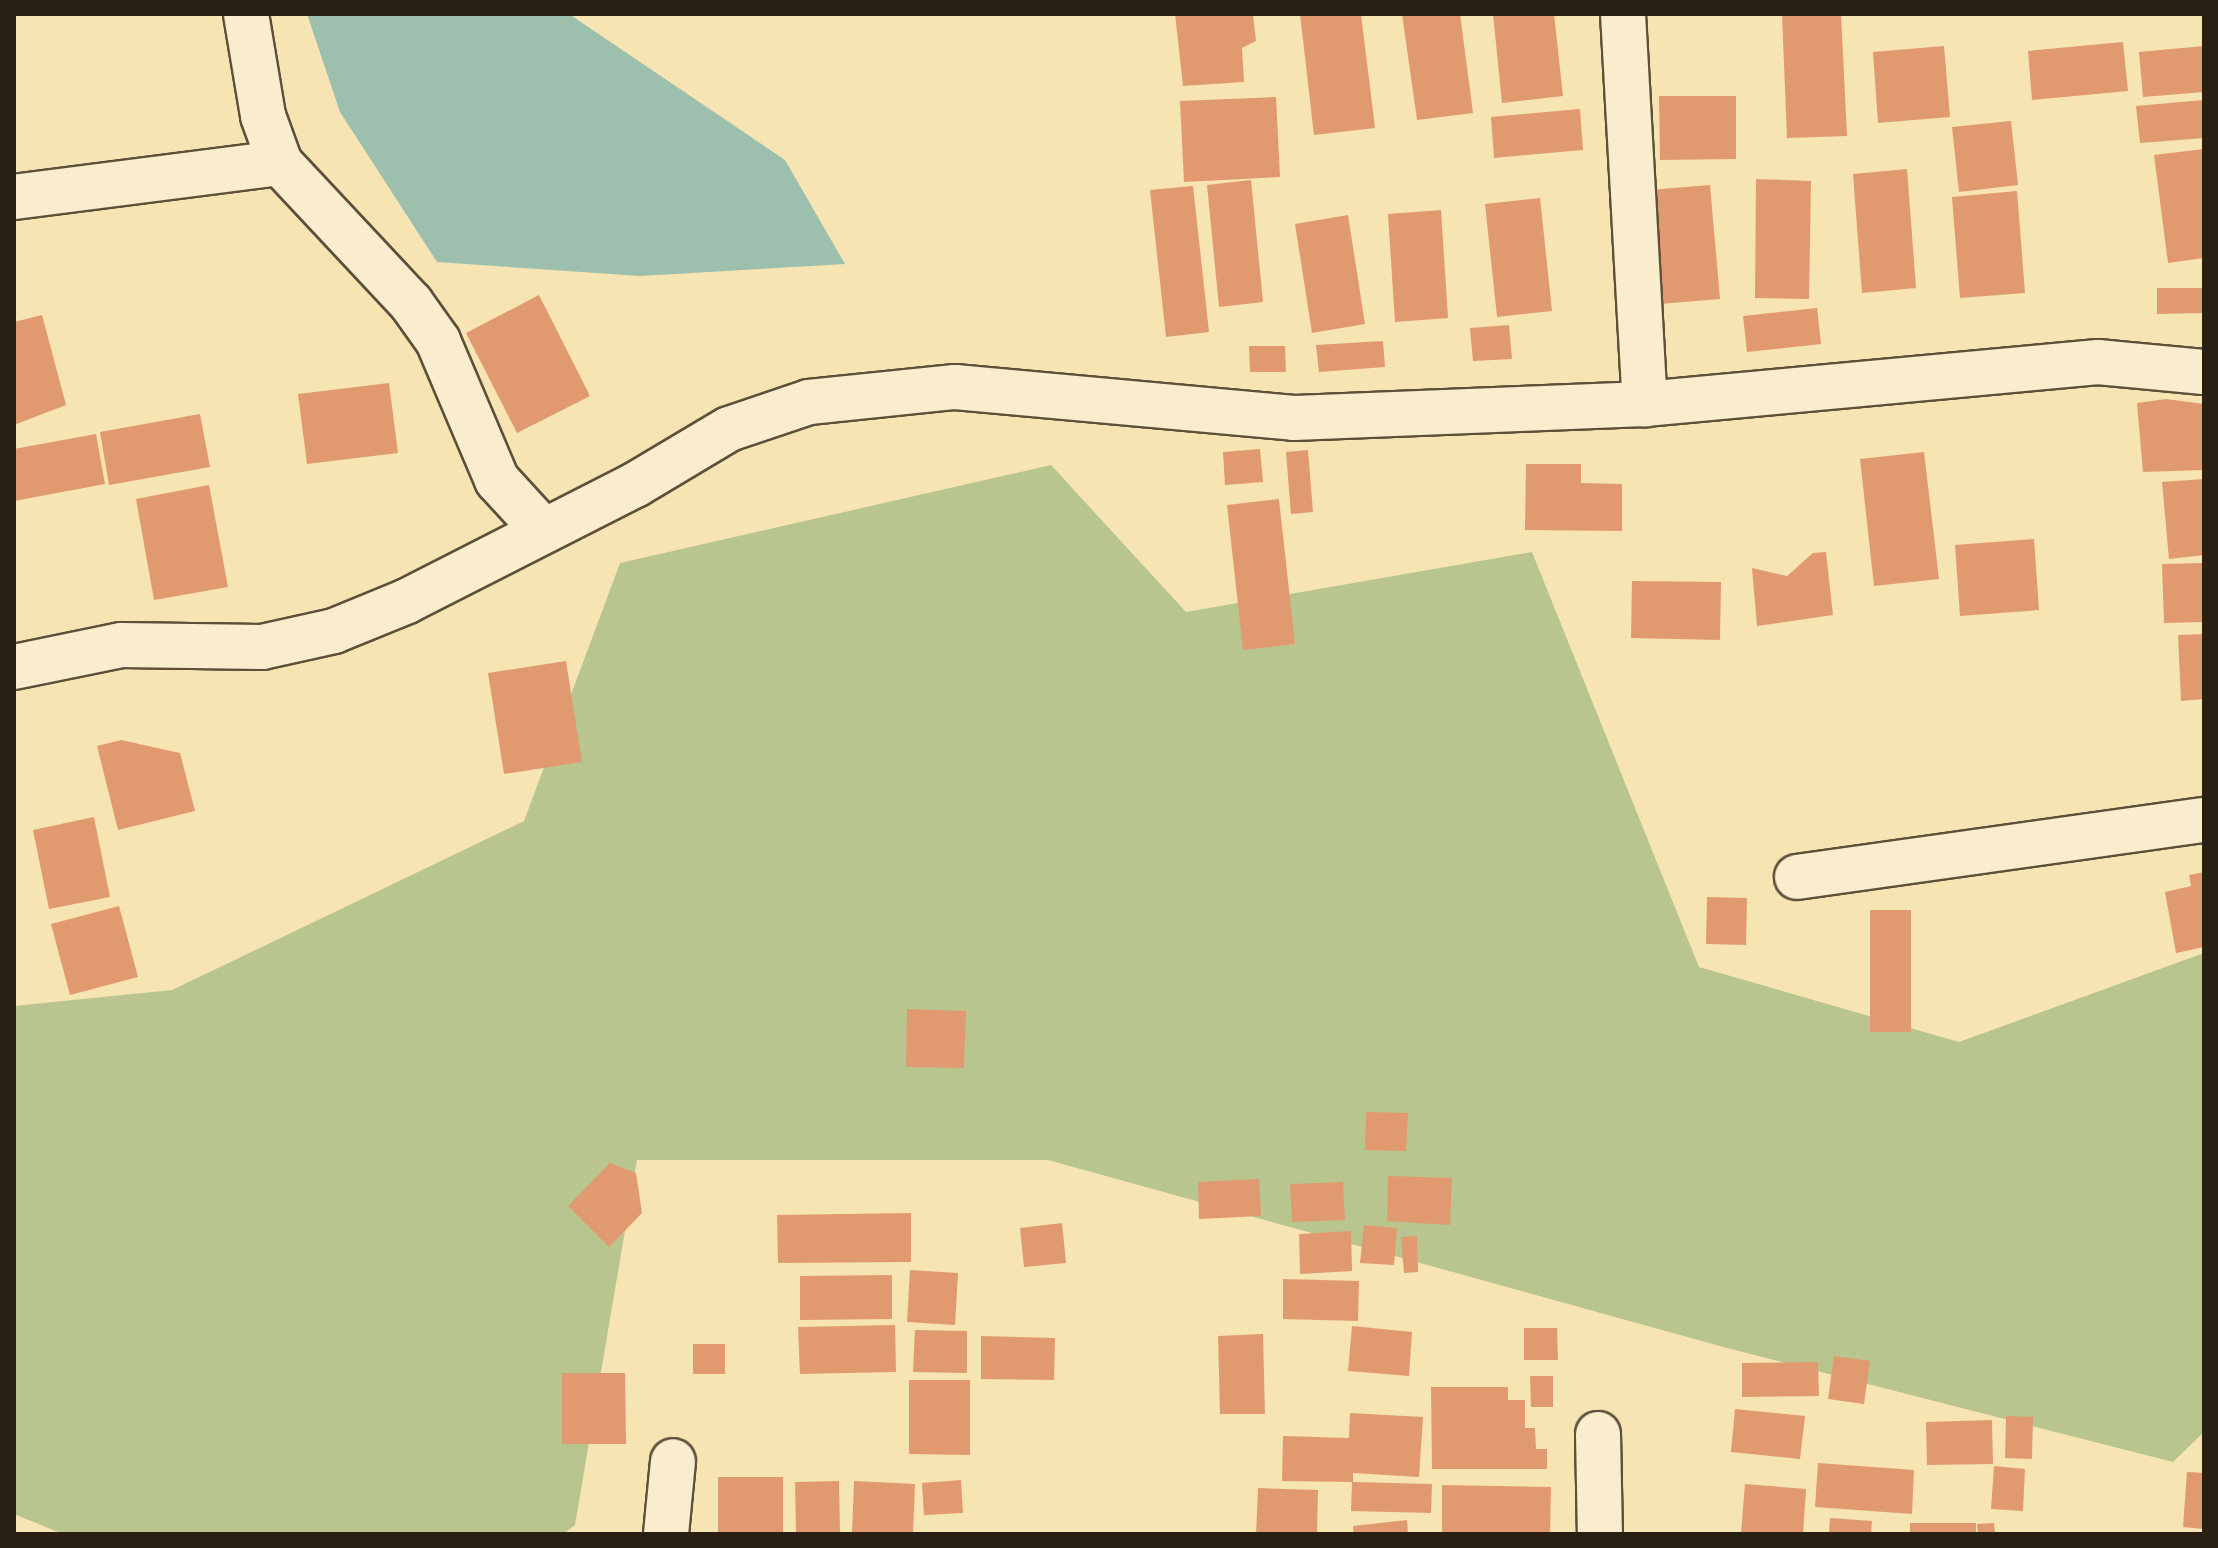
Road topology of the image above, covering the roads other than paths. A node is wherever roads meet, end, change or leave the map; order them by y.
1 (246, 14) edge
2 (1623, 14) edge
3 (280, 163) junction
4 (14, 197) edge
5 (2204, 372) edge
6 (1645, 404) junction
7 (542, 529) junction
8 (14, 667) edge
9 (2204, 820) edge
10 (1797, 877) dead end
11 (1598, 1434) dead end
12 (673, 1461) dead end
13 (666, 1534) edge
14 (1600, 1534) edge

1 - 3 street
2 - 6 street
3 - 4 street
3 - 7 street
5 - 6 street
6 - 7 street
7 - 8 street
9 - 10 street
11 - 14 street
12 - 13 street

